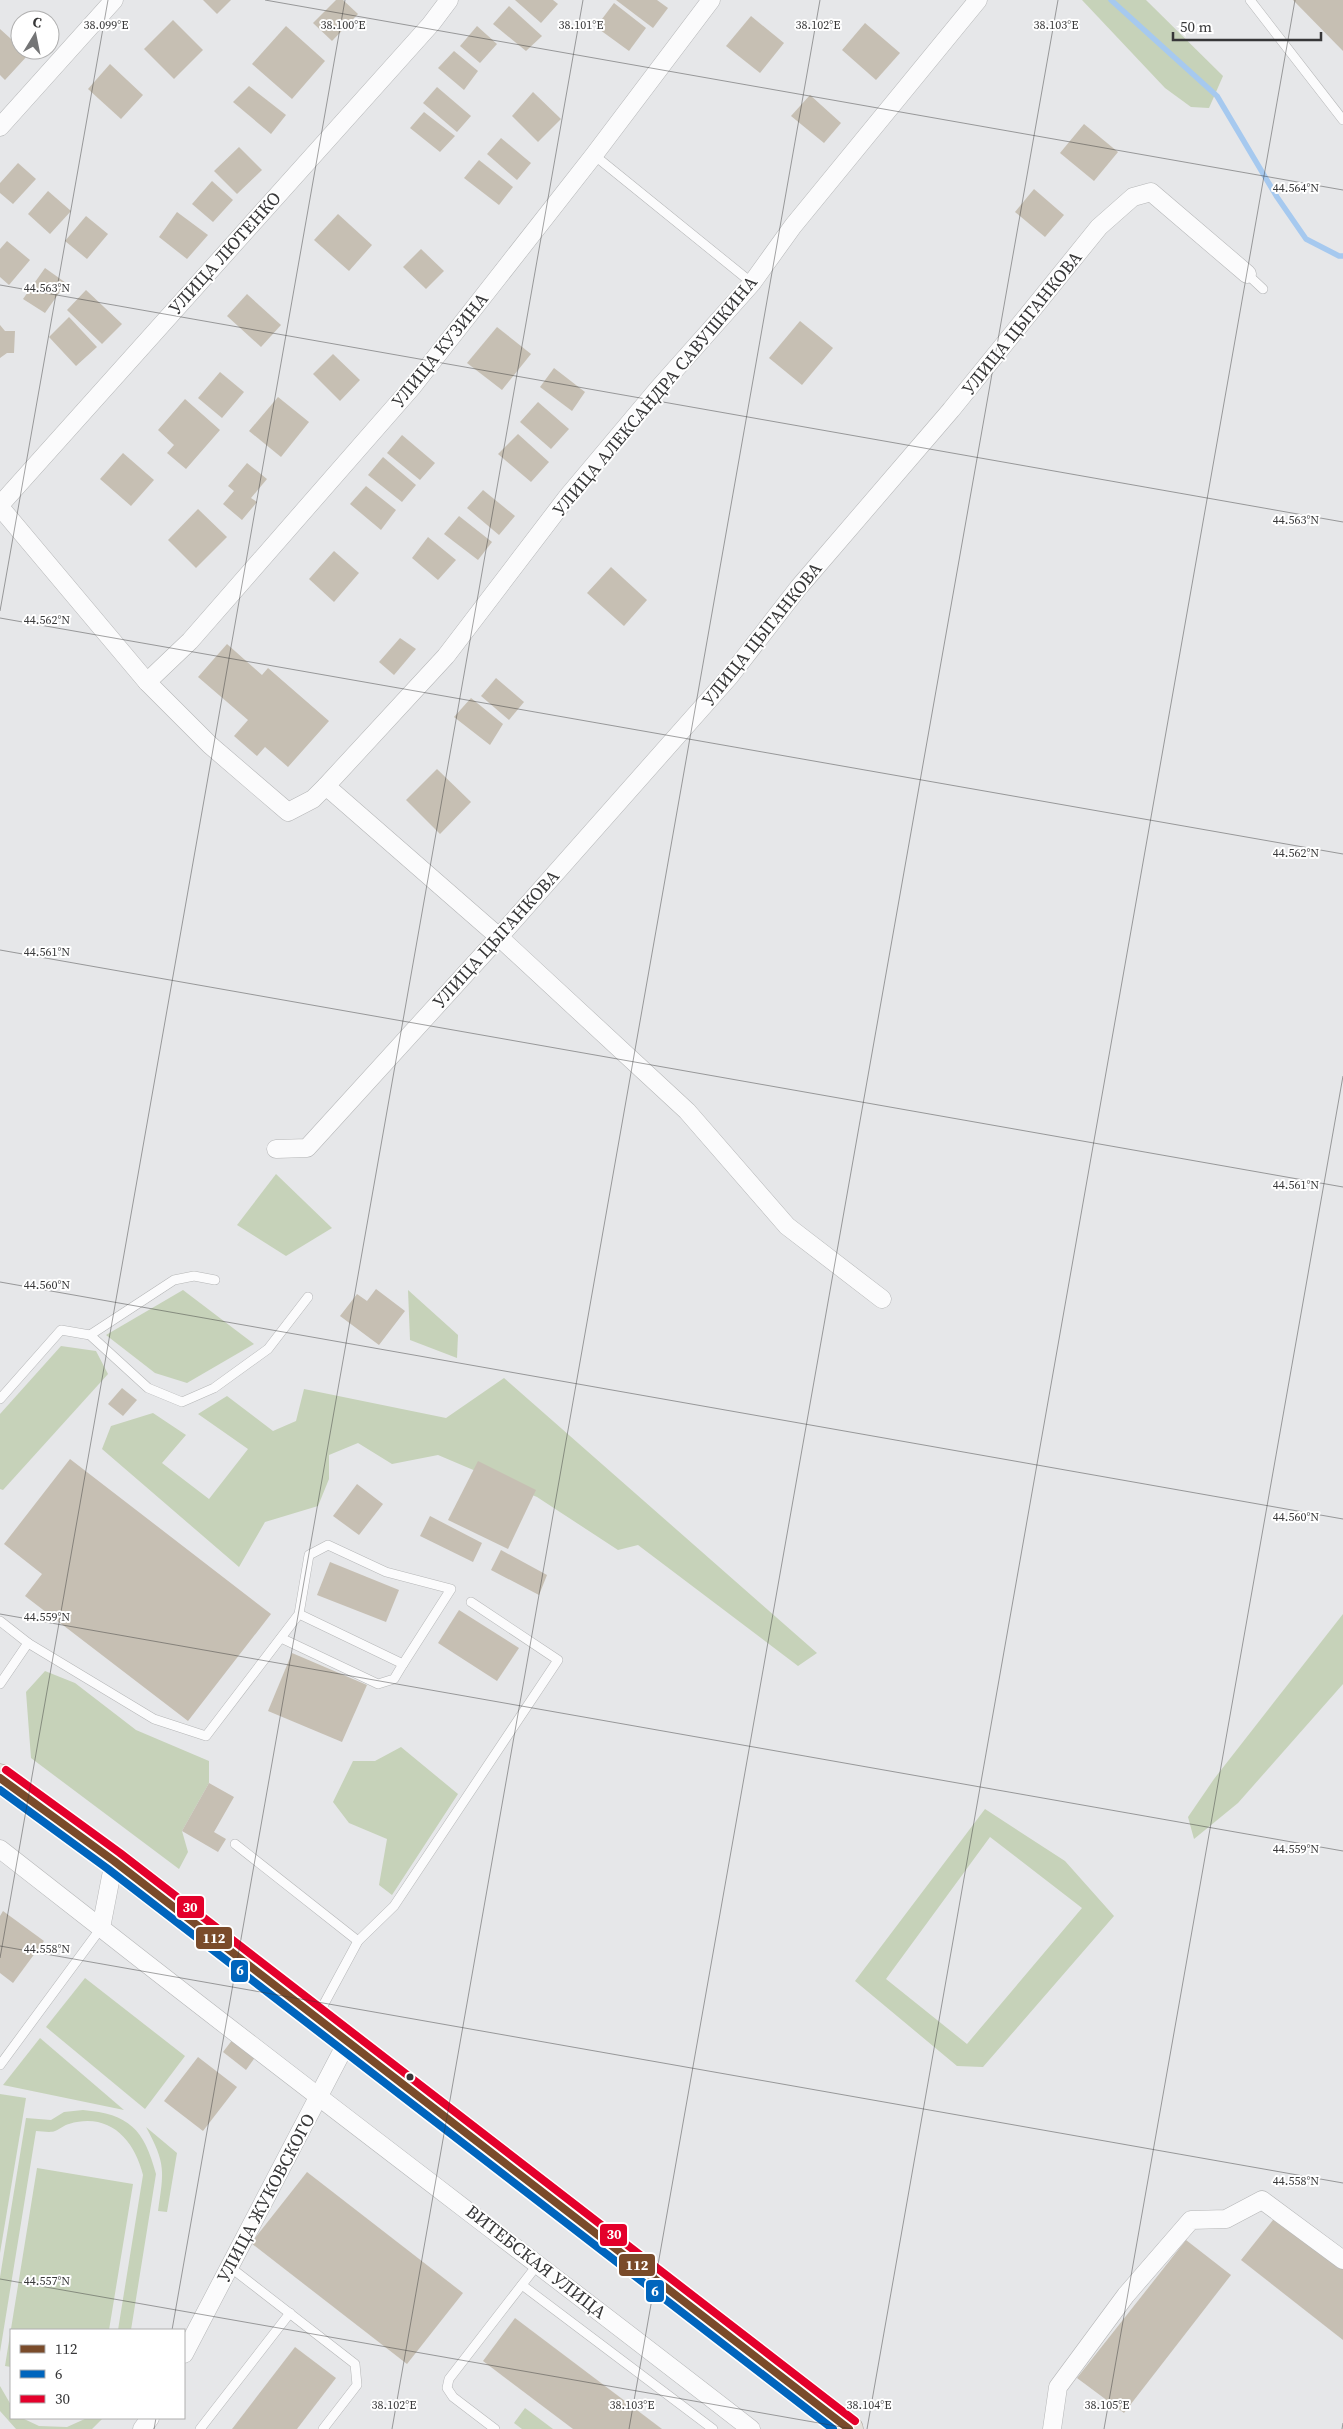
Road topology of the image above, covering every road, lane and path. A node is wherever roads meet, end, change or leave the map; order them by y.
1 (114, 0) edge
2 (449, 0) edge
3 (711, 0) edge
4 (978, 0) edge
5 (1250, 0) edge
6 (1343, 120) edge
7 (0, 127) edge
8 (594, 155) junction
9 (1247, 274) joint
10 (752, 283) junction
11 (1263, 288) dead end
12 (0, 506) edge
13 (147, 682) junction
14 (326, 786) junction
15 (499, 937) junction
16 (276, 1149) dead end
17 (215, 1280) dead end
18 (308, 1297) dead end
19 (882, 1299) dead end
20 (90, 1336) junction
21 (0, 1399) edge
22 (470, 1602) dead end
23 (299, 1614) junction
24 (0, 1621) edge
25 (281, 1638) junction
26 (28, 1644) junction
27 (403, 1664) junction
28 (0, 1684) edge
29 (0, 1778) edge
30 (235, 1844) dead end
31 (0, 1849) edge
32 (114, 1861) junction
33 (101, 1928) junction
34 (358, 1940) junction
35 (316, 2018) junction
36 (347, 2042) junction
37 (0, 2065) edge
38 (318, 2098) junction
39 (1343, 2260) edge
40 (538, 2264) junction
41 (230, 2267) junction
42 (522, 2285) junction
43 (290, 2313) junction
44 (185, 2352) edge
45 (749, 2428) edge
46 (200, 2429) edge
47 (323, 2429) edge
48 (495, 2429) edge
49 (713, 2429) edge
50 (849, 2429) edge
51 (1052, 2429) edge

1 - 7 street
2 - 12 street, УЛИЦА ЛЮТЕНКО
3 - 8 street, УЛИЦА КУЗИНА
4 - 10 street, УЛИЦА АЛЕКСАНДРА САВУШКИНА
5 - 6 lane
8 - 10 lane
8 - 13 street, УЛИЦА КУЗИНА
9 - 11 lane
9 - 15 street, УЛИЦА ЦЫГАНКОВА
10 - 14 street, УЛИЦА АЛЕКСАНДРА САВУШКИНА
12 - 13 street
13 - 14 street, УЛИЦА АЛЕКСАНДРА САВУШКИНА
14 - 15 street
15 - 16 street, УЛИЦА ЦЫГАНКОВА
15 - 19 street
17 - 20 lane
18 - 20 lane
20 - 21 lane
22 - 34 lane
23 - 25 lane
23 - 27 lane
23 - 27 lane
24 - 26 lane
25 - 26 lane
25 - 27 lane
26 - 28 lane
29 - 32 main road
30 - 34 lane
31 - 33 street, ВИТЕБСКАЯ УЛИЦА
32 - 33 street
32 - 35 main road
33 - 37 lane
33 - 38 street, ВИТЕБСКАЯ УЛИЦА
34 - 35 lane
35 - 36 main road
36 - 38 street, УЛИЦА ЖУКОВСКОГО
36 - 50 main road
38 - 40 street, ВИТЕБСКАЯ УЛИЦА
38 - 41 street, УЛИЦА ЖУКОВСКОГО
39 - 51 street
40 - 42 lane
40 - 45 street, ВИТЕБСКАЯ УЛИЦА
41 - 43 lane
41 - 44 street, УЛИЦА ЖУКОВСКОГО
42 - 48 lane
42 - 49 lane
43 - 46 lane
43 - 47 lane

